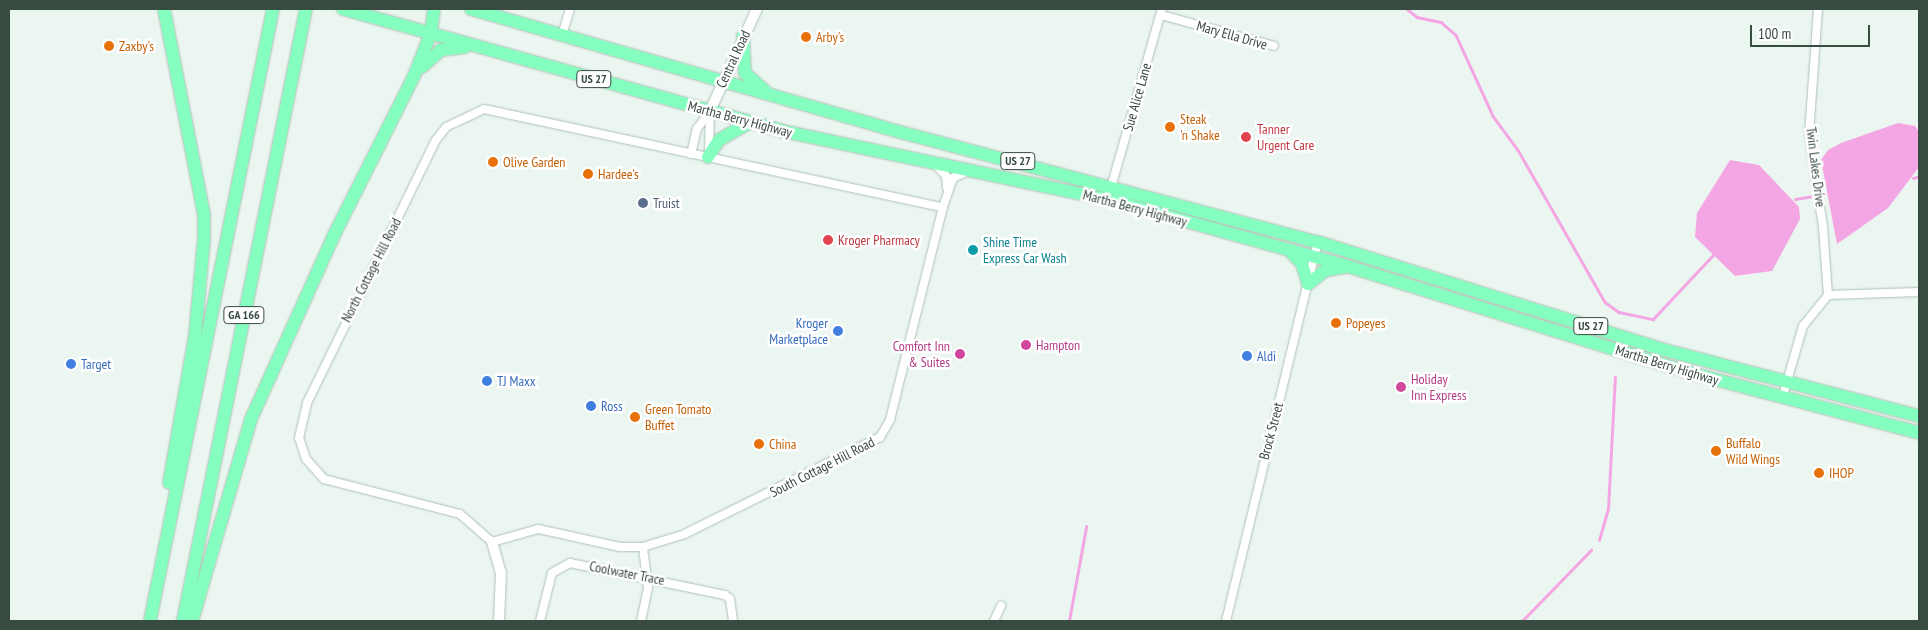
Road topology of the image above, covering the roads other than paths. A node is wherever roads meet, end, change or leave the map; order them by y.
1 (164, 9) edge
2 (273, 9) edge
3 (306, 9) edge
4 (345, 9) edge
5 (434, 9) edge
6 (471, 9) edge
7 (570, 9) edge
8 (758, 9) edge
9 (1818, 9) edge
10 (1162, 12) edge
11 (431, 33) junction
12 (562, 35) junction
13 (743, 36) junction
14 (1274, 46) dead end
15 (477, 47) junction
16 (414, 76) junction
17 (722, 81) junction
18 (769, 94) junction
19 (710, 111) junction
20 (750, 122) junction
21 (691, 154) junction
22 (708, 157) junction
23 (931, 161) junction
24 (976, 170) junction
25 (1112, 184) junction
26 (947, 190) junction
27 (1106, 199) junction
28 (943, 207) junction
29 (1318, 242) junction
30 (1287, 249) junction
31 (1315, 256) junction
32 (1351, 267) junction
33 (1308, 284) junction
34 (1919, 292) edge
35 (1828, 295) junction
36 (1789, 383) junction
37 (1782, 398) junction
38 (1919, 416) edge
39 (1919, 433) edge
40 (167, 535) junction
41 (492, 542) junction
42 (643, 547) junction
43 (648, 577) junction
44 (1001, 606) dead end
45 (150, 621) edge
46 (182, 621) edge
47 (192, 621) edge
48 (499, 621) edge
49 (540, 621) edge
50 (641, 621) edge
51 (733, 621) edge
52 (994, 621) edge
53 (1226, 621) edge

1 - 40 highway
2 - 40 highway, GA 166
3 - 46 highway, GA 166
4 - 11 highway, Martha Berry Highway / US 27
5 - 11 highway
6 - 12 highway, Martha Berry Highway / US 27
7 - 12 street
8 - 13 street, Central Road
9 - 35 street, Twin Lakes Drive
10 - 14 street, Mary Ella Drive
10 - 25 street, Sue Alice Lane
11 - 15 highway, Martha Berry Highway / US 27
11 - 16 highway
12 - 17 highway, Martha Berry Highway / US 27
13 - 17 street, Central Road
13 - 18 highway
15 - 16 highway
15 - 19 highway, Martha Berry Highway / US 27
16 - 47 highway
17 - 18 highway, Martha Berry Highway / US 27
17 - 19 street, Central Road
18 - 25 highway, Martha Berry Highway / US 27
19 - 20 highway, Martha Berry Highway / US 27
19 - 21 street, Central Road
19 - 22 street, Central Road
20 - 22 highway
20 - 23 highway, Martha Berry Highway / US 27
21 - 22 street
21 - 41 street, North Cottage Hill Road
22 - 28 street
23 - 24 highway, Martha Berry Highway / US 27
23 - 26 street
24 - 26 street
24 - 27 highway, Martha Berry Highway / US 27
25 - 27 highway
25 - 29 highway, Martha Berry Highway / US 27
26 - 28 street, South Cottage Hill Road
27 - 30 highway, Martha Berry Highway / US 27
28 - 42 street, South Cottage Hill Road
29 - 31 street, Brock Street
29 - 36 highway, Martha Berry Highway / US 27
30 - 31 highway, Martha Berry Highway / US 27
30 - 33 highway
31 - 32 highway, Martha Berry Highway / US 27
31 - 33 street, Brock Street
32 - 33 highway
32 - 37 highway, Martha Berry Highway / US 27
33 - 53 street, Brock Street
34 - 35 street
35 - 36 street
36 - 37 street
36 - 38 highway, Martha Berry Highway / US 27
37 - 39 highway, Martha Berry Highway / US 27
40 - 45 highway, GA 166
41 - 42 street, South Cottage Hill Road
41 - 48 street
42 - 43 street
43 - 49 street, Coolwater Trace
43 - 50 street
43 - 51 street, Coolwater Trace
44 - 52 street

